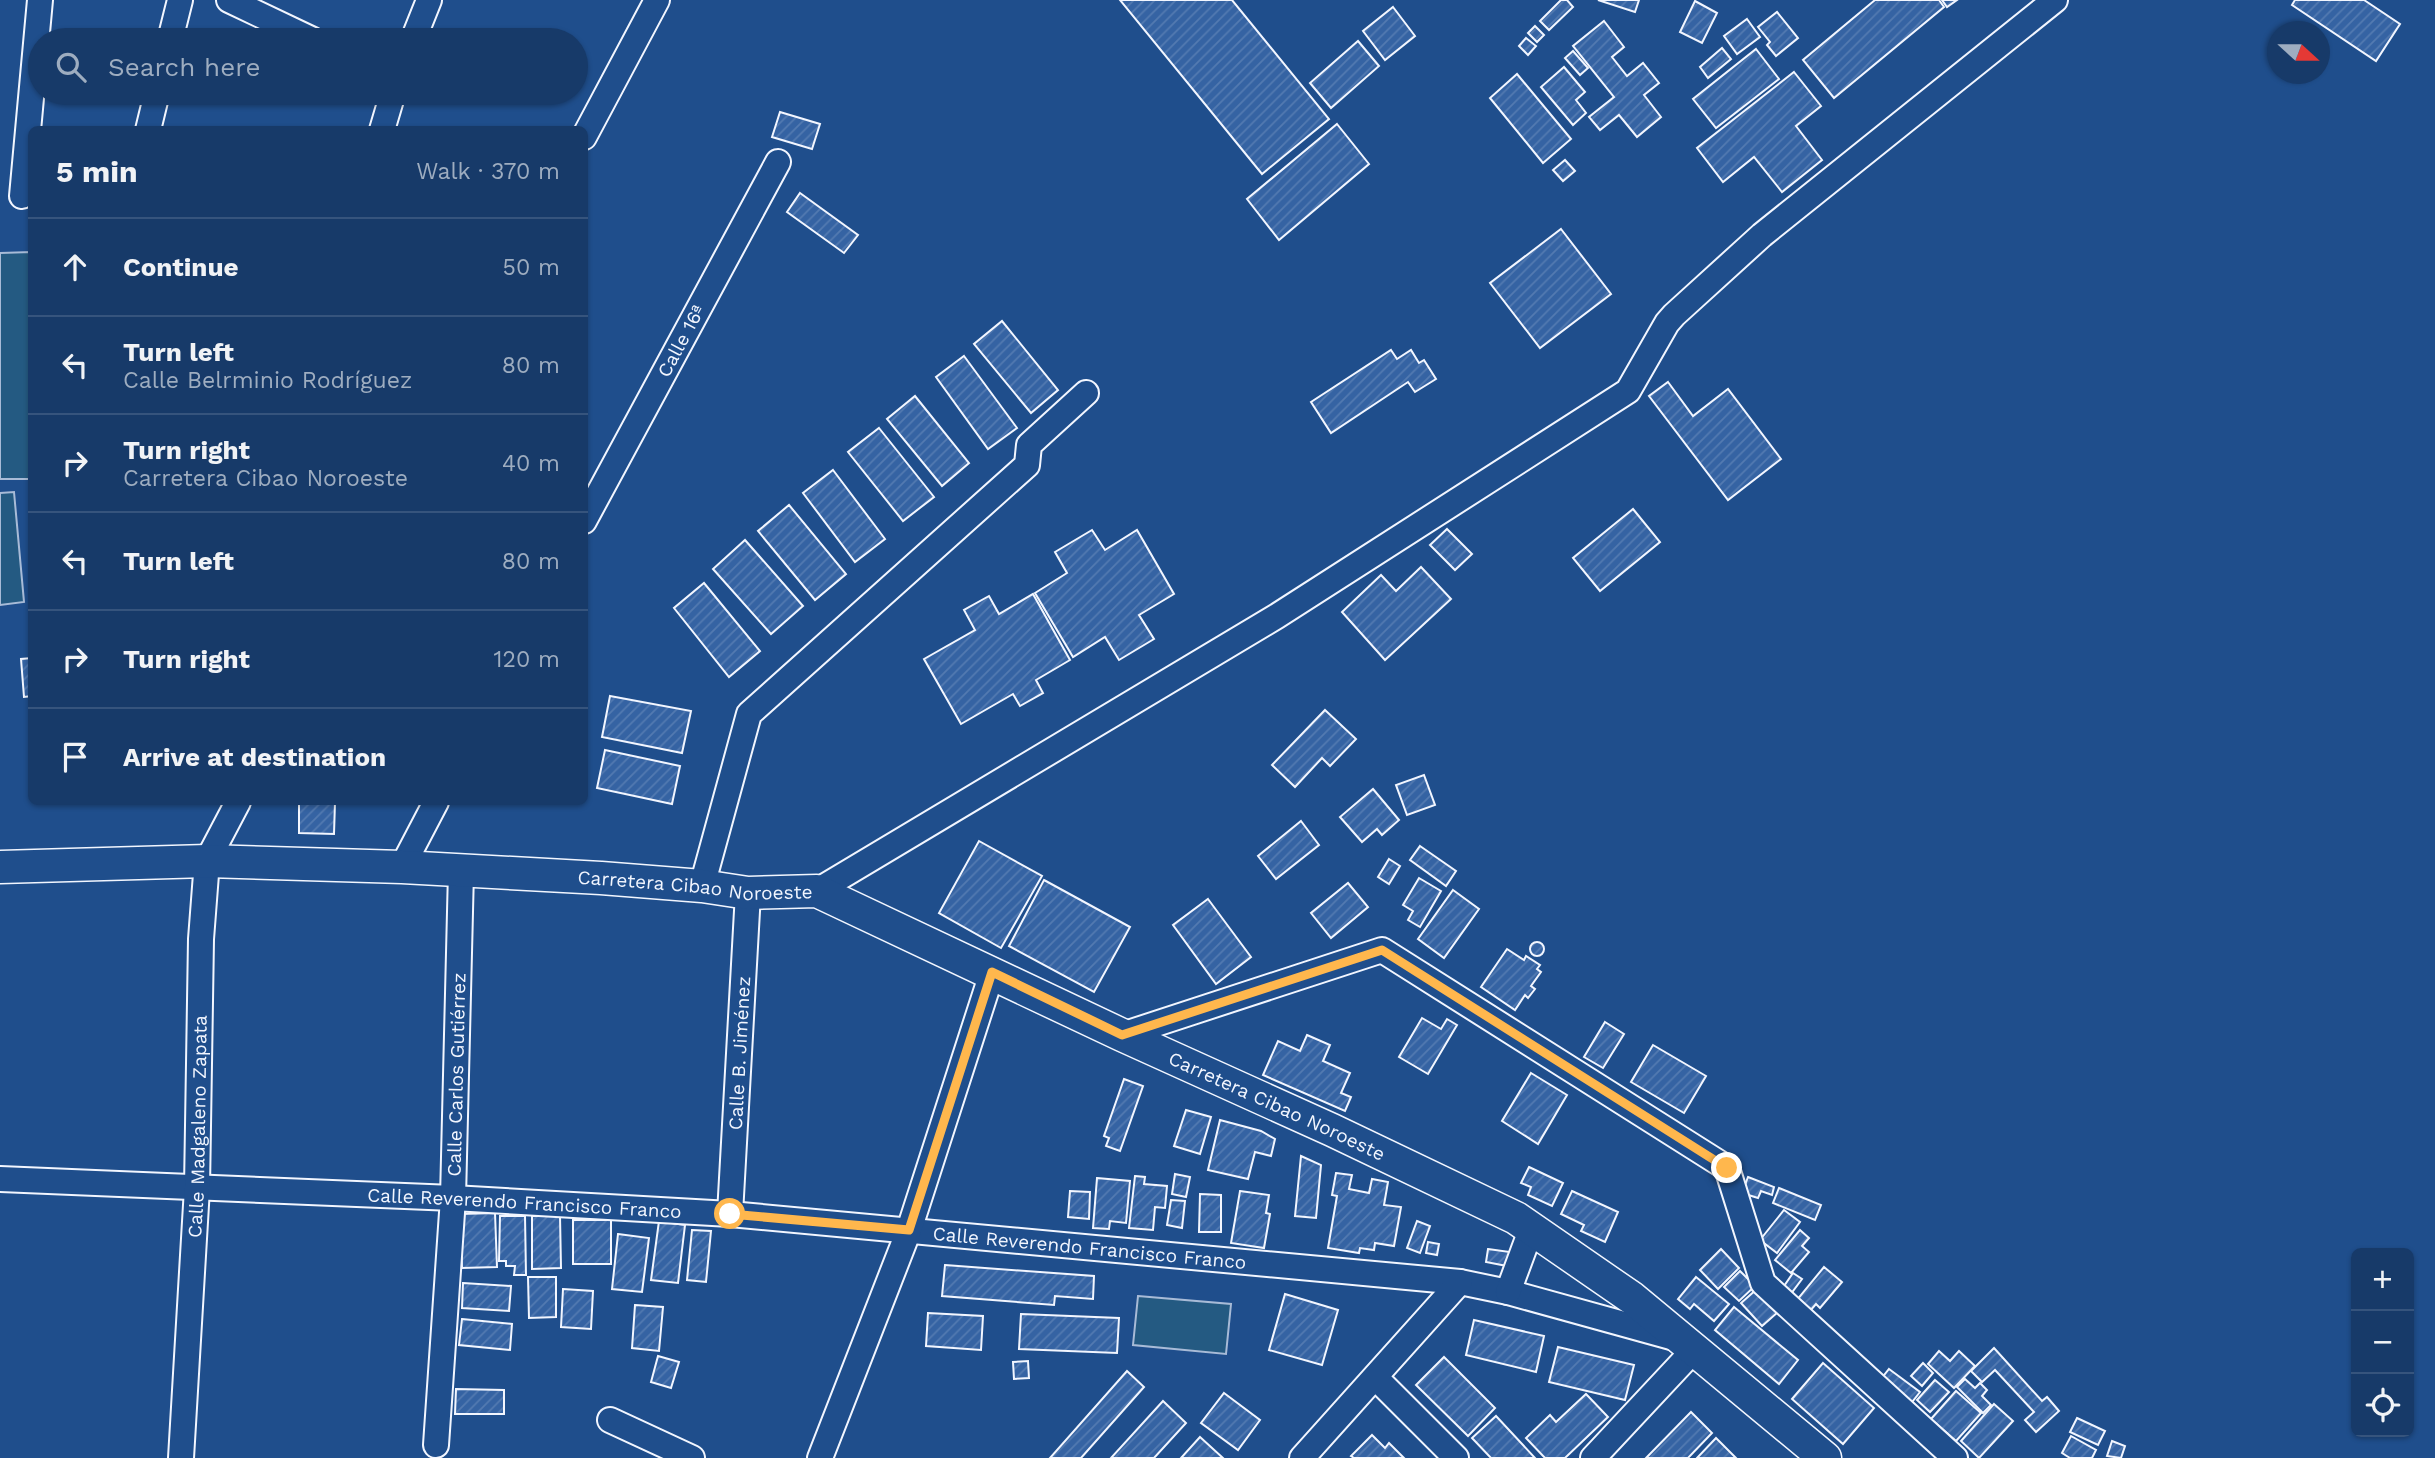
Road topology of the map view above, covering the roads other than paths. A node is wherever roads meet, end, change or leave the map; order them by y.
1 (40, 0) edge
2 (180, 0) edge
3 (229, 0) edge
4 (429, 0) edge
5 (657, 0) edge
6 (2055, 0) edge
7 (274, 10) edge
8 (37, 28) edge
9 (173, 28) edge
10 (297, 28) edge
11 (418, 28) edge
12 (28, 105) edge
13 (154, 105) edge
14 (389, 105) edge
15 (149, 126) edge
16 (383, 126) edge
17 (588, 129) edge
18 (778, 162) dead end
19 (18, 196) edge
20 (1086, 393) dead end
21 (588, 514) edge
22 (236, 805) edge
23 (434, 805) edge
24 (207, 861) junction
25 (0, 867) edge
26 (402, 867) junction
27 (461, 871) junction
28 (702, 886) junction
29 (817, 891) junction
30 (748, 893) junction
31 (992, 972) junction
32 (1122, 1035) junction
33 (0, 1179) edge
34 (197, 1188) junction
35 (453, 1198) junction
36 (730, 1214) junction
37 (909, 1230) junction
38 (1531, 1230) junction
39 (1460, 1282) junction
40 (1508, 1292) junction
41 (1687, 1345) junction
42 (1376, 1378) junction
43 (610, 1420) dead end
44 (436, 1445) dead end
45 (181, 1458) edge
46 (692, 1458) edge
47 (820, 1458) edge
48 (1302, 1458) edge
49 (1456, 1458) edge
50 (1593, 1458) edge
51 (1825, 1458) edge
52 (1955, 1458) edge

1 - 8 street
2 - 9 street
3 - 7 street
4 - 11 street
5 - 17 street
6 - 29 street
7 - 10 street
12 - 19 street
13 - 15 street
14 - 16 street
18 - 21 street, Calle 16ª
20 - 28 street
22 - 24 street, Calle Madgaleno Zapata
23 - 26 street
24 - 25 main road, Carretera Cibao Noroeste
24 - 26 main road, Carretera Cibao Noroeste
24 - 34 street, Calle Madgaleno Zapata
26 - 27 main road, Carretera Cibao Noroeste
27 - 28 main road, Carretera Cibao Noroeste
27 - 35 street, Calle Carlos Gutiérrez
28 - 30 main road, Carretera Cibao Noroeste
29 - 30 main road, Carretera Cibao Noroeste
29 - 31 main road, Carretera Cibao Noroeste
30 - 36 street, Calle B. Jiménez
31 - 32 main road, Carretera Cibao Noroeste
31 - 37 street
32 - 38 main road, Carretera Cibao Noroeste
32 - 52 street
33 - 34 street, Calle Reverendo Francisco Franco
34 - 35 street, Calle Reverendo Francisco Franco
34 - 45 street, Calle Madgaleno Zapata
35 - 36 street, Calle Reverendo Francisco Franco
35 - 44 street, Calle Carlos Gutiérrez
36 - 37 street, Calle Reverendo Francisco Franco
37 - 39 street, Calle Reverendo Francisco Franco
37 - 47 street
38 - 40 street
38 - 41 main road, Carretera Cibao Noroeste
39 - 40 street, Calle Reverendo Francisco Franco
39 - 42 street
40 - 41 street, Calle Reverendo Francisco Franco
41 - 50 street
41 - 51 main road, Carretera Cibao Noroeste
42 - 48 street
42 - 49 street
43 - 46 street

